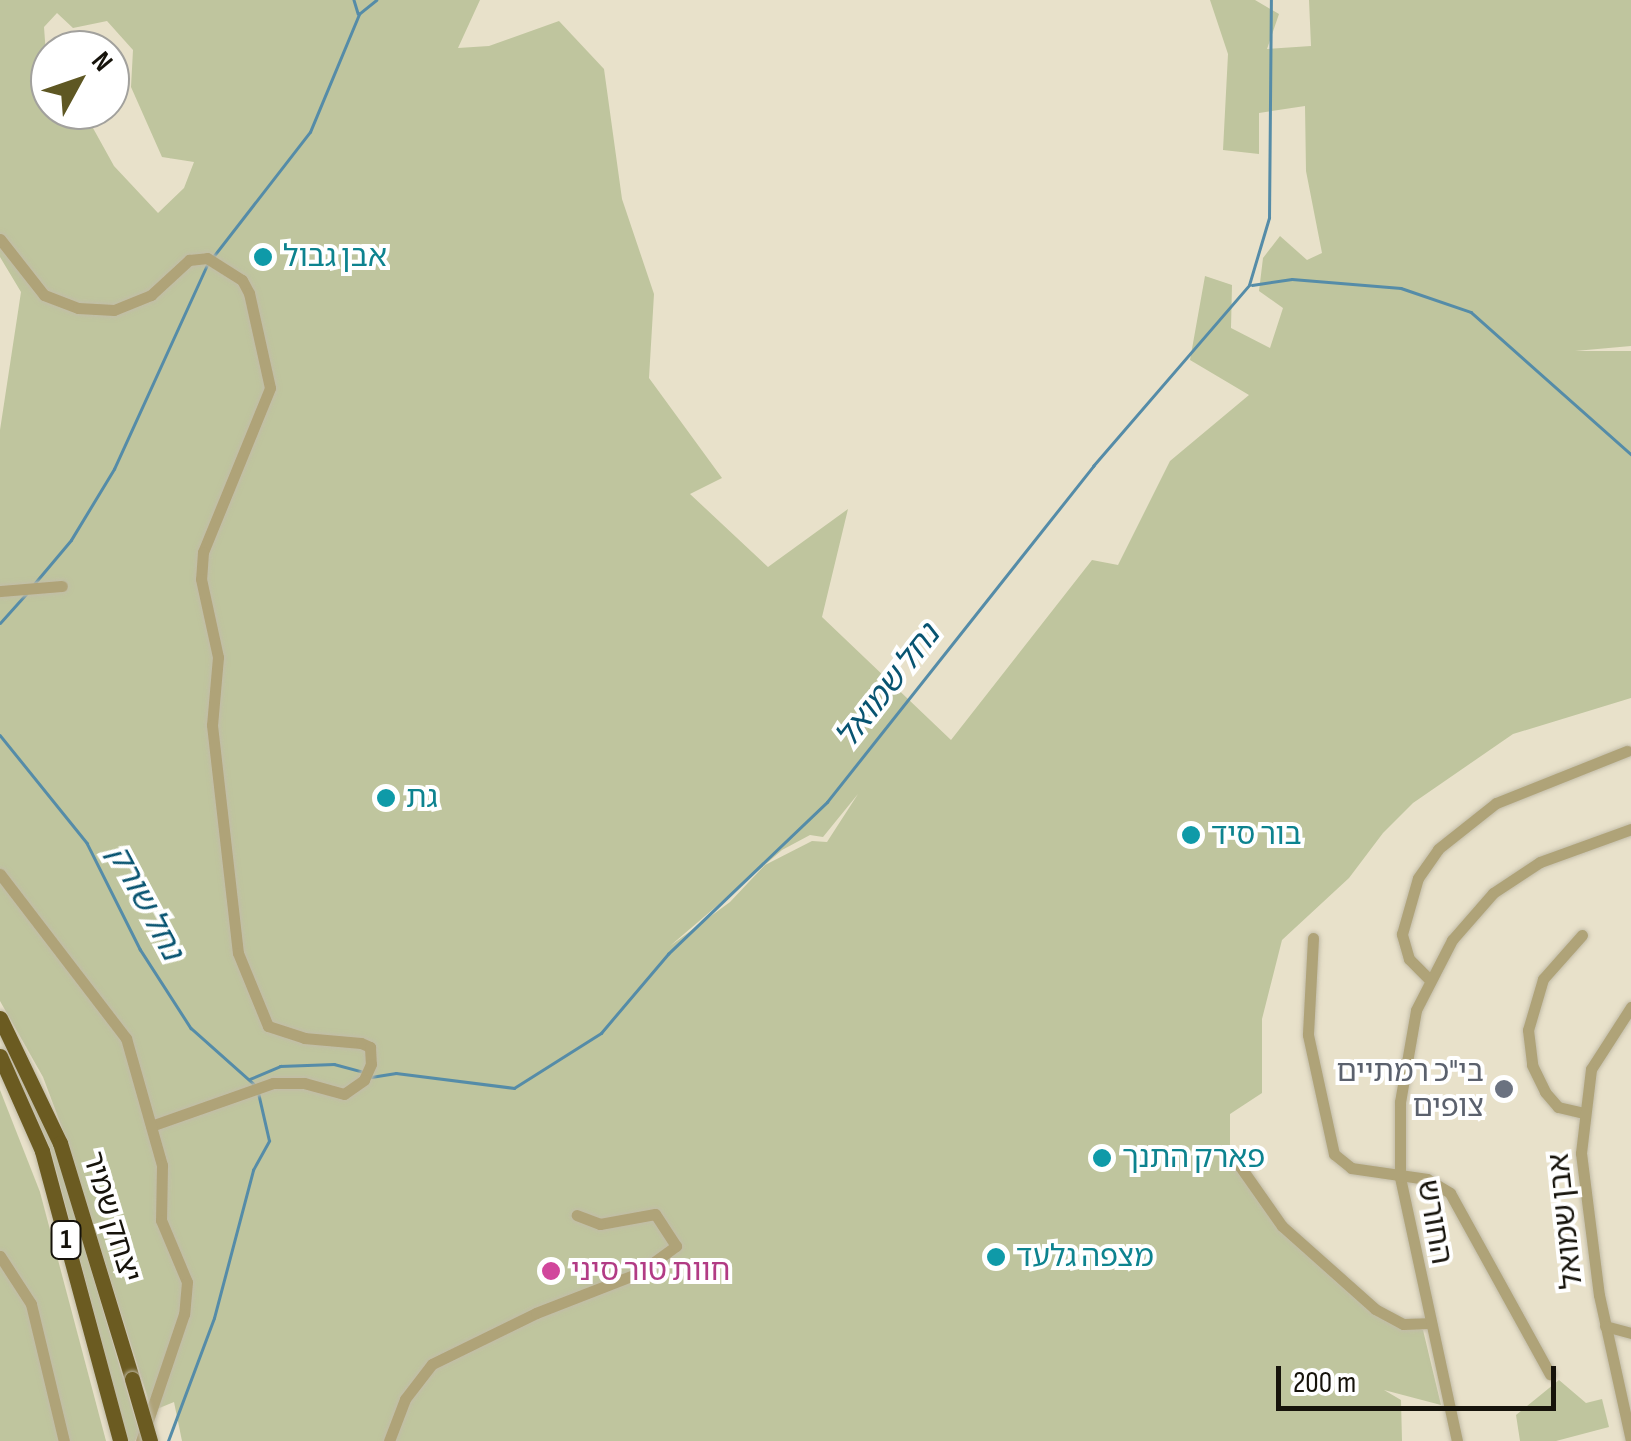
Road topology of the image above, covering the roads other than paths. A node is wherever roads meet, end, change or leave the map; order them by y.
1 (0, 239) edge
2 (62, 586) dead end
3 (0, 590) edge
4 (1627, 751) dead end
5 (1631, 829) edge
6 (0, 874) edge
7 (1582, 934) dead end
8 (1313, 938) dead end
9 (1429, 979) junction
10 (1631, 1007) edge
11 (0, 1018) edge
12 (0, 1056) edge
13 (1582, 1113) junction
14 (151, 1126) junction
15 (1237, 1162) dead end
16 (1400, 1177) junction
17 (576, 1216) dead end
18 (0, 1256) edge
19 (1428, 1323) junction
20 (1605, 1326) junction
21 (1631, 1333) edge
22 (1550, 1374) dead end
23 (118, 1435) edge
24 (1631, 1440) edge
25 (64, 1441) edge
26 (141, 1441) edge
27 (150, 1441) edge
28 (389, 1441) edge
29 (1457, 1441) edge

1 - 14 street
2 - 3 street
4 - 9 street
5 - 9 street, החורש
6 - 14 street
7 - 13 street
8 - 16 street
9 - 16 street, החורש
10 - 13 street, אבן שמואל
11 - 27 highway, יצחק שמיר / 1, bridge
12 - 23 highway, יצחק שמיר / 1
13 - 20 street, אבן שמואל
14 - 26 street
15 - 19 street
16 - 19 street, החורש
16 - 22 street
17 - 28 street
18 - 25 street
19 - 29 street, החורש
20 - 21 street
20 - 24 street, אבן שמואל

